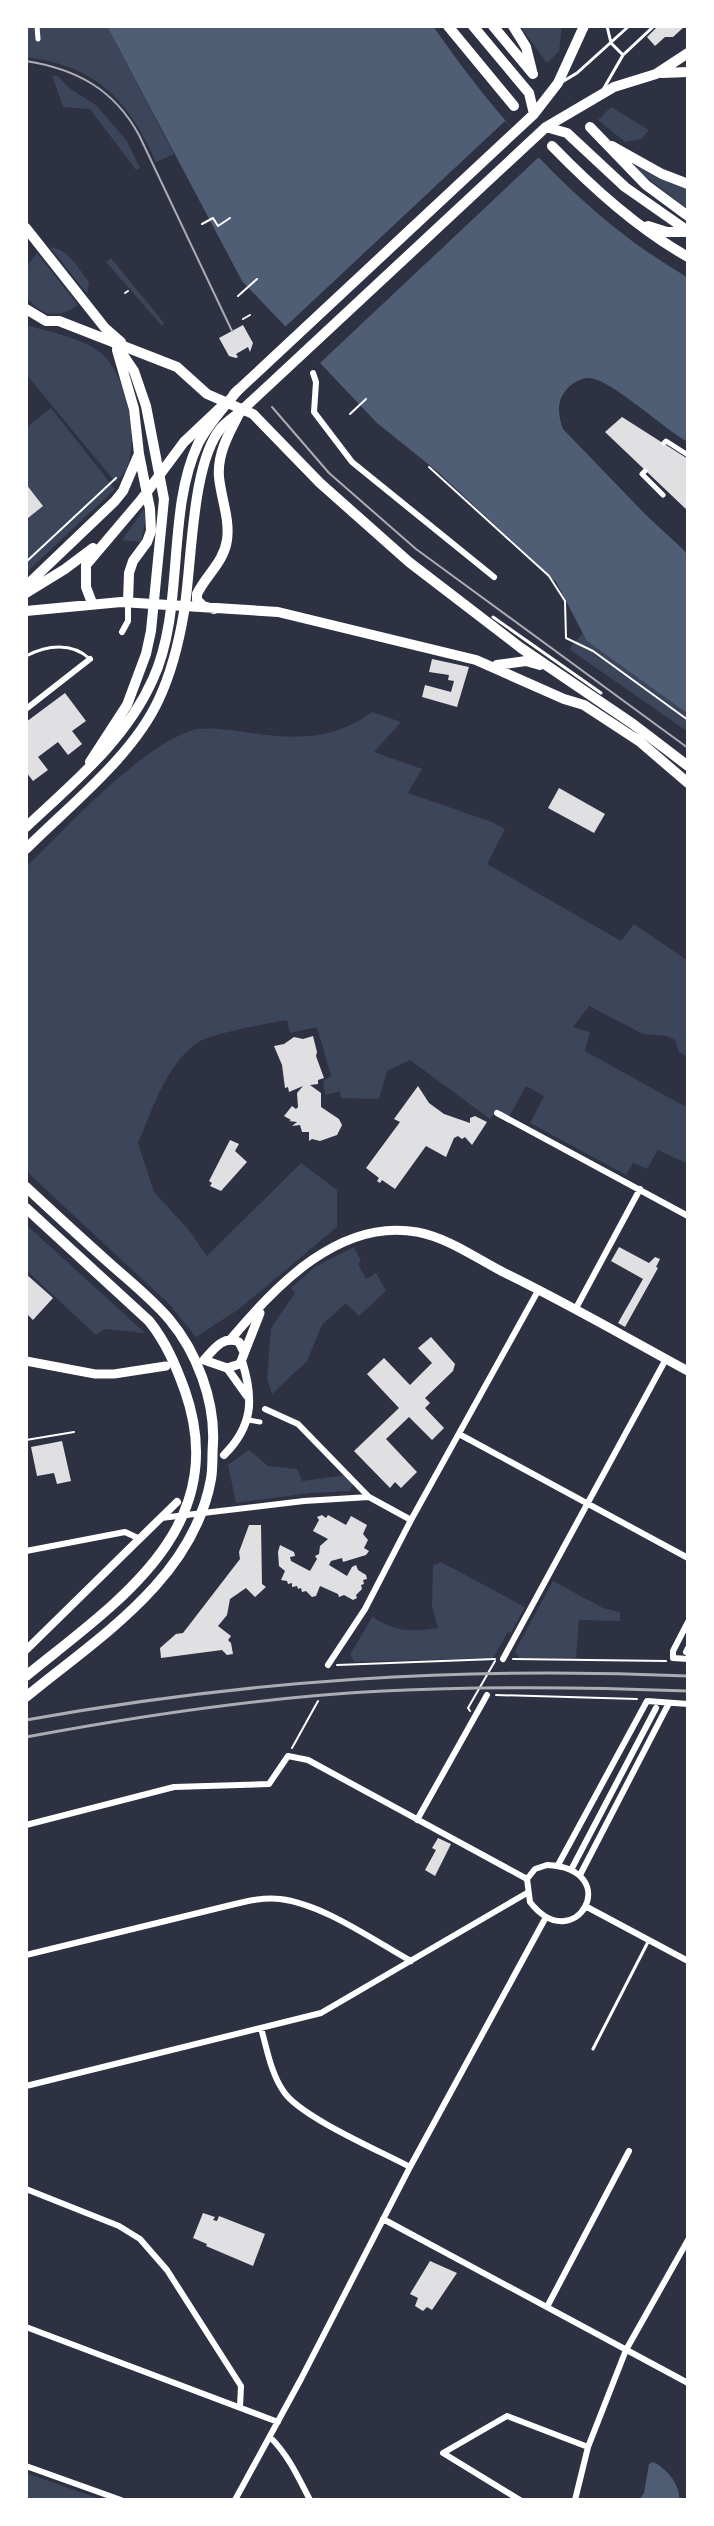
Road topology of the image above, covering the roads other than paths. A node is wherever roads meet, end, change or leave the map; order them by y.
1 (37, 26) edge
2 (448, 26) edge
3 (456, 26) edge
4 (473, 26) edge
5 (493, 26) edge
6 (513, 26) edge
7 (584, 26) edge
8 (607, 26) edge
9 (629, 26) edge
10 (654, 26) edge
11 (38, 39) dead end
12 (611, 43) junction
13 (465, 45) junction
14 (688, 53) edge
15 (623, 55) junction
16 (688, 72) edge
17 (656, 74) junction
18 (558, 83) junction
19 (599, 95) junction
20 (514, 106) dead end
21 (534, 114) junction
22 (546, 127) junction
23 (590, 127) dead end
24 (600, 139) junction
25 (552, 146) dead end
26 (688, 184) edge
27 (622, 211) junction
28 (688, 216) edge
29 (26, 228) edge
30 (688, 232) edge
31 (688, 257) edge
32 (26, 309) edge
33 (120, 344) junction
34 (313, 373) dead end
35 (238, 390) junction
36 (240, 412) junction
37 (664, 443) dead end
38 (139, 454) junction
39 (688, 455) edge
40 (645, 471) dead end
41 (663, 495) dead end
42 (119, 525) junction
43 (209, 576) junction
44 (494, 577) dead end
45 (26, 586) edge
46 (26, 593) edge
47 (128, 602) junction
48 (92, 603) junction
49 (175, 605) junction
50 (214, 609) junction
51 (26, 611) edge
52 (493, 617) dead end
53 (122, 632) dead end
54 (521, 648) junction
55 (26, 656) edge
56 (90, 659) joint
57 (483, 662) junction
58 (510, 665) junction
59 (557, 673) junction
60 (601, 693) dead end
61 (26, 709) edge
62 (688, 766) edge
63 (85, 771) junction
64 (688, 783) edge
65 (26, 827) edge
66 (26, 849) edge
67 (497, 1113) dead end
68 (26, 1187) edge
69 (640, 1189) junction
70 (26, 1208) edge
71 (688, 1216) edge
72 (539, 1289) junction
73 (263, 1306) junction
74 (575, 1310) junction
75 (231, 1339) junction
76 (243, 1357) junction
77 (666, 1359) junction
78 (26, 1361) edge
79 (166, 1366) dead end
80 (223, 1366) junction
81 (688, 1371) edge
82 (247, 1396) junction
83 (265, 1409) dead end
84 (248, 1420) junction
85 (260, 1422) dead end
86 (459, 1434) junction
87 (224, 1455) dead end
88 (369, 1497) junction
89 (177, 1502) dead end
90 (587, 1504) junction
91 (161, 1518) junction
92 (411, 1520) junction
93 (140, 1539) junction
94 (26, 1551) edge
95 (688, 1558) edge
96 (688, 1622) edge
97 (26, 1650) edge
98 (687, 1653) edge
99 (500, 1658) road end
100 (328, 1665) road end
101 (26, 1676) edge
102 (487, 1695) road end
103 (26, 1697) edge
104 (669, 1703) junction
105 (688, 1704) edge
106 (656, 1708) dead end
107 (417, 1820) junction
108 (26, 1825) edge
109 (558, 1865) junction
110 (571, 1870) junction
111 (580, 1875) junction
112 (527, 1879) junction
113 (527, 1893) junction
114 (587, 1907) junction
115 (546, 1917) junction
116 (649, 1940) junction
117 (26, 1955) edge
118 (411, 1961) junction
119 (688, 1961) edge
120 (261, 2028) junction
121 (593, 2049) dead end
122 (26, 2086) edge
123 (629, 2151) dead end
124 (410, 2167) junction
125 (26, 2189) edge
126 (383, 2219) junction
127 (688, 2240) edge
128 (547, 2307) junction
129 (26, 2327) edge
130 (626, 2350) junction
131 (688, 2383) edge
132 (240, 2407) junction
133 (278, 2422) junction
134 (270, 2437) junction
135 (588, 2447) junction
136 (26, 2466) edge
137 (121, 2500) edge
138 (235, 2500) edge
139 (310, 2500) edge
140 (520, 2500) edge
141 (575, 2500) edge

1 - 11 street
2 - 13 main road
3 - 13 main road
4 - 21 main road
5 - 6 main road
7 - 18 main road
8 - 12 lane
9 - 12 lane
10 - 15 lane
12 - 15 lane
12 - 18 lane
13 - 20 main road
14 - 17 main road
15 - 19 lane
16 - 17 main road
17 - 19 main road
18 - 21 main road
19 - 22 main road
21 - 35 main road
22 - 30 main road
22 - 36 main road
23 - 24 main road
24 - 26 main road
24 - 28 main road
25 - 27 main road
27 - 30 main road
27 - 31 main road
29 - 33 main road
32 - 33 main road
33 - 38 main road
33 - 54 main road
33 - 63 main road
34 - 44 street
35 - 42 main road
35 - 63 main road
36 - 43 main road
36 - 66 main road
37 - 39 street
38 - 45 main road
38 - 47 main road
40 - 41 street
42 - 46 main road
42 - 48 main road
43 - 49 main road
43 - 50 main road
47 - 48 main road
47 - 49 main road
47 - 53 street
48 - 51 main road
49 - 50 main road
50 - 57 main road
52 - 60 lane
54 - 58 main road
54 - 59 main road
55 - 56 lane
56 - 61 street
57 - 58 main road
57 - 64 main road
58 - 59 main road
59 - 62 main road
63 - 65 main road
67 - 69 street
68 - 103 main road
69 - 71 street
69 - 74 street
70 - 101 main road
72 - 73 main road
72 - 74 main road
72 - 86 street
73 - 75 main road
73 - 76 main road
74 - 77 main road
75 - 76 main road
75 - 80 main road
76 - 80 main road
76 - 82 street
77 - 81 main road
77 - 90 street
78 - 79 main road
80 - 82 street
82 - 84 street
83 - 88 street
84 - 85 street
84 - 87 street
86 - 90 street
86 - 92 street
88 - 91 street
88 - 92 street
89 - 91 street
90 - 95 street
90 - 99 street
91 - 93 street
92 - 100 street
93 - 94 street
93 - 97 street
96 - 98 street
102 - 107 street
104 - 105 street
104 - 109 street
104 - 111 street
106 - 110 street
107 - 108 street
107 - 112 street
109 - 110 street
109 - 112 street
110 - 111 street
111 - 114 street
112 - 113 street
113 - 115 street
113 - 118 street
114 - 115 street
114 - 116 street
115 - 124 street
116 - 119 street
116 - 121 lane
117 - 118 street
118 - 120 street
120 - 122 street
120 - 124 street
123 - 128 street
124 - 126 street
125 - 132 street
126 - 128 street
126 - 133 street
127 - 130 street
128 - 130 street
129 - 132 street
130 - 131 street
130 - 135 street
132 - 133 street
133 - 134 street
134 - 138 street
134 - 139 street
135 - 140 street
135 - 141 street
136 - 137 street

